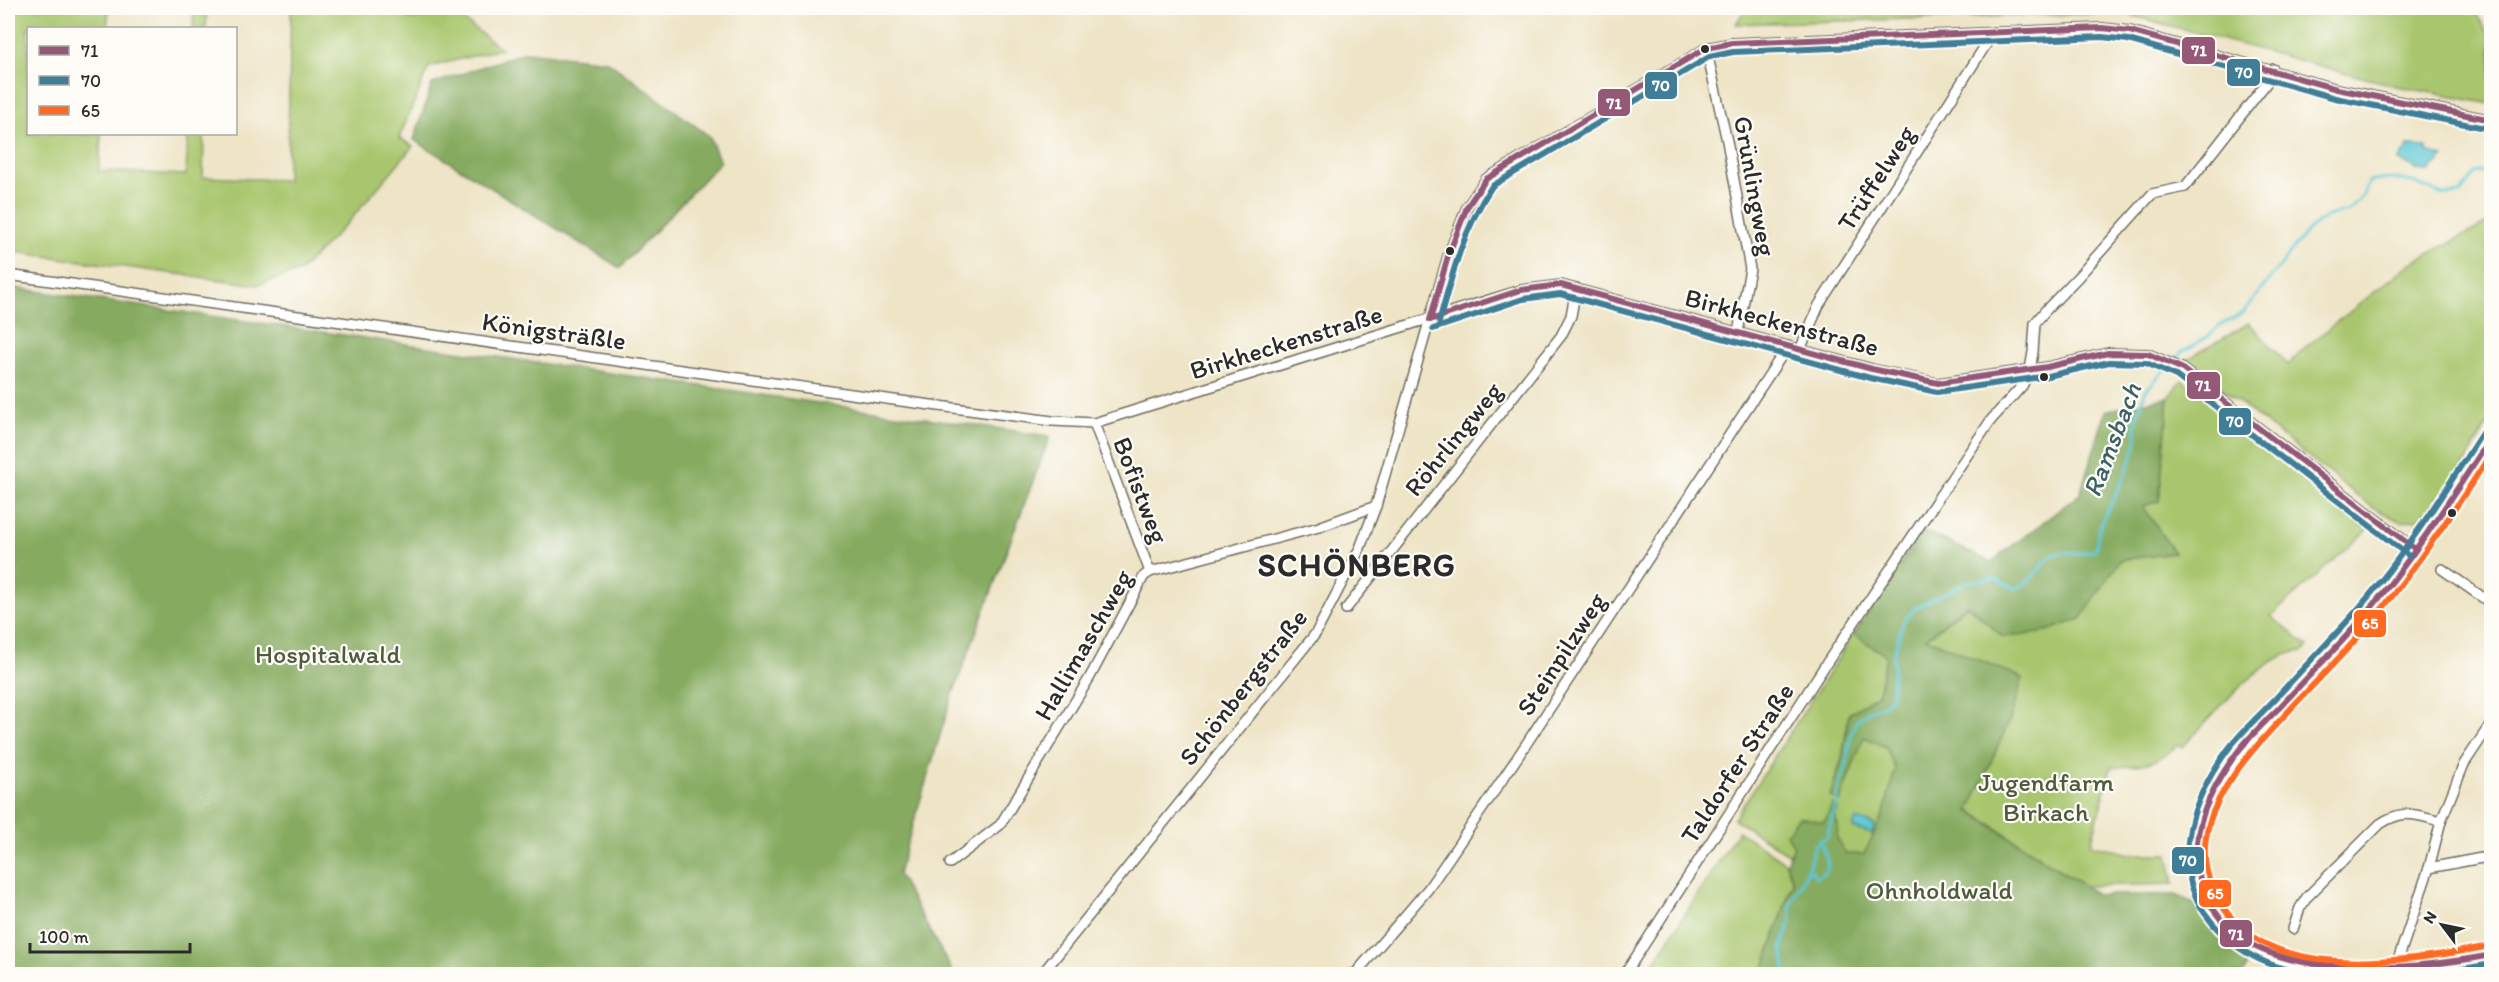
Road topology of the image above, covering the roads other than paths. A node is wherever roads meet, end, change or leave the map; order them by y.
1 (1994, 32) junction
2 (1707, 48) junction
3 (2273, 69) junction
4 (2492, 120) edge
5 (8, 275) edge
6 (1576, 288) junction
7 (1430, 320) junction
8 (1738, 332) junction
9 (1788, 346) junction
10 (1800, 350) junction
11 (2030, 369) junction
12 (1094, 423) junction
13 (2492, 435) edge
14 (1376, 506) junction
15 (2415, 549) junction
16 (2442, 569) dead end
17 (1150, 572) junction
18 (2492, 604) edge
19 (1346, 609) dead end
20 (2492, 722) edge
21 (2441, 821) junction
22 (2492, 856) edge
23 (950, 863) dead end
24 (2429, 868) junction
25 (2293, 929) dead end
26 (2492, 955) edge
27 (2394, 972) edge
28 (1042, 975) edge
29 (1355, 975) edge
30 (1625, 975) edge

1 - 2 street
1 - 3 street
1 - 10 street, Trüffelweg
2 - 7 street, Schönbergstraße
2 - 8 street, Grünlingweg
3 - 4 street
3 - 11 street
5 - 12 street, Königsträßle
6 - 7 street, Birkheckenstraße
6 - 8 street, Birkheckenstraße
6 - 19 street, Röhrlingweg
7 - 12 street, Birkheckenstraße
7 - 14 street, Schönbergstraße
8 - 9 street, Birkheckenstraße
9 - 10 street, Birkheckenstraße
9 - 29 street, Steinpilzweg
10 - 11 street, Birkheckenstraße
11 - 15 street, Birkheckenstraße
11 - 30 street, Taldorfer Straße
12 - 17 street, Bofistweg
13 - 15 main road
14 - 17 street, Hallimaschweg
14 - 28 street, Schönbergstraße
15 - 27 main road
16 - 18 street
17 - 23 street, Hallimaschweg
20 - 21 street
21 - 24 street
21 - 25 street
22 - 24 street
24 - 27 street
26 - 27 main road

